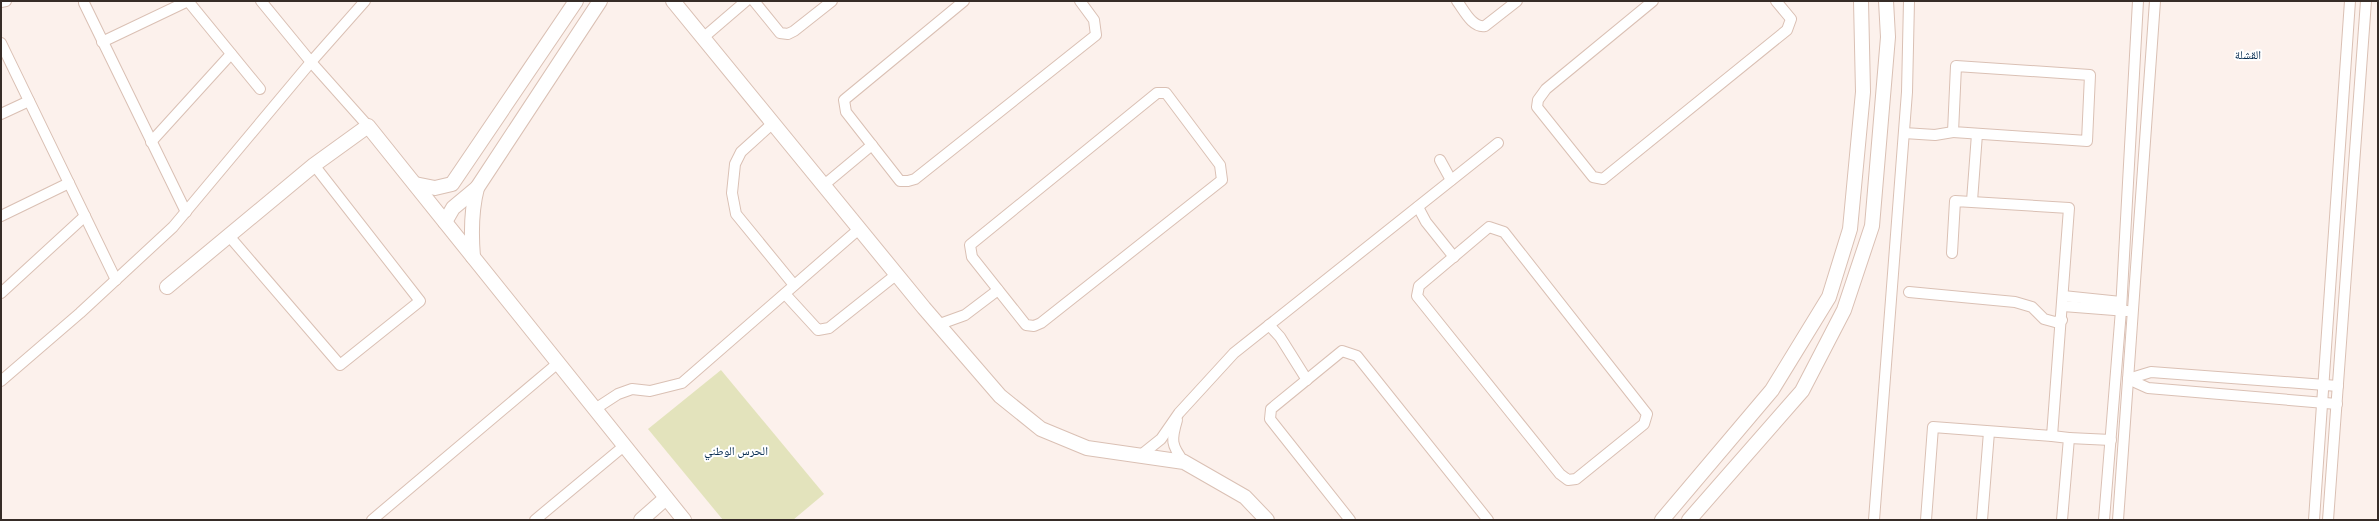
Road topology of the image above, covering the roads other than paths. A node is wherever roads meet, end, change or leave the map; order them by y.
1 (6, 1) edge
2 (188, 1) edge
3 (261, 1) edge
4 (365, 1) edge
5 (576, 1) edge
6 (600, 1) edge
7 (673, 1) edge
8 (746, 1) edge
9 (754, 1) edge
10 (832, 1) edge
11 (964, 1) edge
12 (1080, 1) edge
13 (1456, 1) edge
14 (1517, 1) edge
15 (1653, 1) edge
16 (1776, 1) edge
17 (1861, 1) edge
18 (1886, 1) edge
19 (1909, 1) edge
20 (2138, 1) edge
21 (2155, 1) edge
22 (2350, 1) edge
23 (2366, 1) edge
24 (1, 2) edge
25 (84, 3) dead end
26 (704, 37) junction
27 (102, 42) junction
28 (1, 43) edge
29 (232, 54) junction
30 (311, 62) junction
31 (6, 65) edge
32 (260, 88) dead end
33 (30, 101) junction
34 (1, 114) edge
35 (773, 123) junction
36 (368, 126) junction
37 (1953, 132) junction
38 (1904, 133) junction
39 (1977, 134) junction
40 (151, 142) junction
41 (1498, 143) dead end
42 (872, 145) junction
43 (1440, 160) dead end
44 (314, 165) junction
45 (1452, 180) junction
46 (69, 183) junction
47 (415, 184) junction
48 (452, 184) junction
49 (824, 185) junction
50 (476, 188) junction
51 (1972, 201) junction
52 (1418, 207) junction
53 (186, 212) junction
54 (1, 216) edge
55 (85, 216) junction
56 (444, 220) junction
57 (859, 229) junction
58 (229, 236) junction
59 (1952, 253) dead end
60 (473, 257) junction
61 (1454, 257) junction
62 (897, 274) junction
63 (116, 280) junction
64 (794, 285) junction
65 (167, 287) dead end
66 (998, 290) junction
67 (1909, 292) dead end
68 (1, 293) edge
69 (785, 294) junction
70 (2063, 301) junction
71 (2121, 306) junction
72 (2134, 312) junction
73 (2062, 320) junction
74 (940, 324) junction
75 (1269, 325) junction
76 (558, 363) junction
77 (2128, 379) junction
78 (1306, 380) junction
79 (1, 381) edge
80 (2322, 385) junction
81 (2338, 386) junction
82 (2321, 403) junction
83 (2337, 404) junction
84 (595, 409) junction
85 (1179, 413) junction
86 (1989, 432) junction
87 (2052, 436) junction
88 (2069, 438) junction
89 (2110, 440) junction
90 (624, 446) junction
91 (1141, 455) junction
92 (1184, 462) junction
93 (666, 498) junction
94 (372, 520) edge
95 (535, 520) edge
96 (641, 520) edge
97 (684, 520) edge
98 (1267, 520) edge
99 (1350, 520) edge
100 (1488, 520) edge
101 (1662, 520) edge
102 (1689, 520) edge
103 (1874, 520) edge
104 (1926, 520) edge
105 (1982, 520) edge
106 (2062, 520) edge
107 (2104, 520) edge
108 (2118, 520) edge
109 (2314, 520) edge
110 (2328, 520) edge

1 - 24 street
2 - 27 street
2 - 29 street
3 - 30 street
4 - 30 street
5 - 48 street
6 - 50 street
7 - 26 street
8 - 26 street
9 - 10 street
11 - 42 street
12 - 42 street
13 - 14 street
15 - 16 street
17 - 101 street
18 - 102 street
19 - 38 street
20 - 71 street
21 - 72 street
22 - 80 street
23 - 81 street
25 - 27 street
26 - 35 street
27 - 40 street
28 - 31 street
29 - 32 street
29 - 40 street
30 - 36 street
30 - 53 street
31 - 33 street
33 - 34 street
33 - 46 street
35 - 49 street
35 - 64 street
36 - 44 street
36 - 47 street
37 - 38 street
37 - 39 street
37 - 39 street
38 - 103 street
39 - 51 street
40 - 53 street
41 - 45 street
42 - 49 street
43 - 45 street
44 - 58 street
44 - 58 street
45 - 52 street
46 - 54 street
46 - 55 street
47 - 48 street
47 - 56 street
48 - 56 street
49 - 57 street
50 - 56 street
50 - 60 street
51 - 59 street
51 - 70 street
52 - 61 street
52 - 75 street
53 - 63 street
55 - 63 street
55 - 68 street
56 - 60 street
57 - 62 street
57 - 64 street
58 - 65 street
60 - 76 street
61 - 61 street
62 - 69 street
62 - 74 street
63 - 79 street
64 - 69 street
66 - 66 street
66 - 74 street
67 - 73 street
69 - 84 street
70 - 71 street
70 - 73 street
71 - 72 street
71 - 89 street
72 - 77 street
73 - 87 street
74 - 91 street
75 - 78 street
75 - 85 street
76 - 84 street
76 - 94 street
77 - 80 street
77 - 82 street
77 - 108 street
78 - 99 street
78 - 100 street
80 - 81 street
80 - 82 street
81 - 83 street
82 - 83 street
82 - 109 street
83 - 110 street
84 - 90 street
85 - 91 street
85 - 92 street
86 - 87 street
86 - 104 street
86 - 105 street
87 - 88 street
88 - 89 street
88 - 106 street
89 - 107 street
90 - 93 street
90 - 95 street
91 - 92 street
92 - 98 street
93 - 96 street
93 - 97 street

